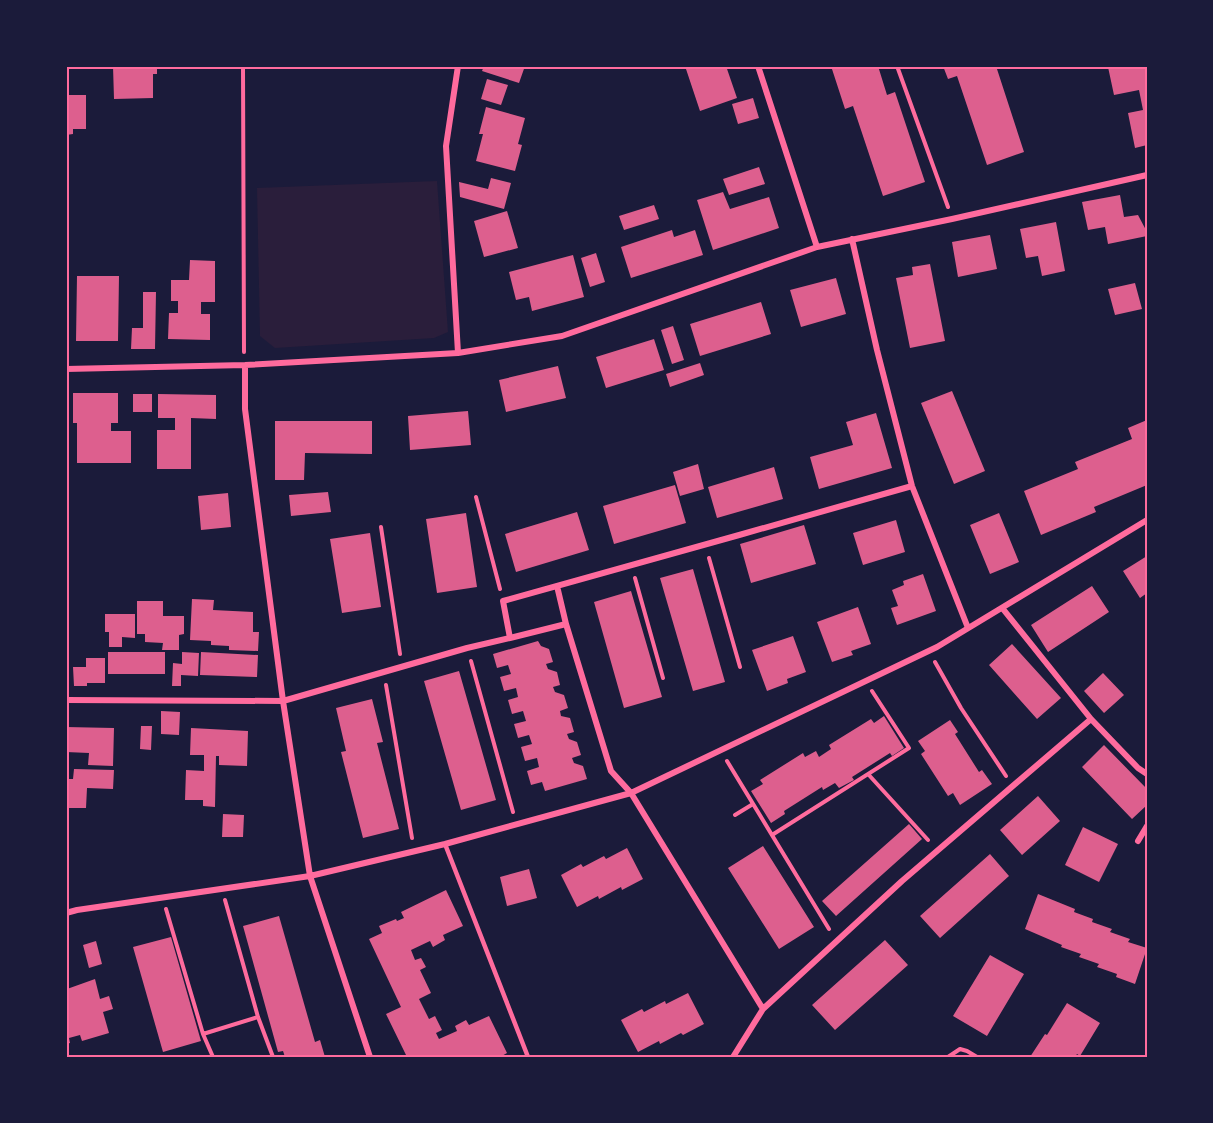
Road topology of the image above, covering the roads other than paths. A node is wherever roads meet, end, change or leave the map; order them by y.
1 (458, 66) edge
2 (758, 66) edge
3 (1147, 175) edge
4 (852, 239) junction
5 (817, 247) junction
6 (458, 353) junction
7 (244, 365) junction
8 (66, 369) edge
9 (912, 486) junction
10 (1147, 520) edge
11 (557, 586) junction
12 (1002, 609) junction
13 (566, 624) junction
14 (968, 628) junction
15 (510, 638) junction
16 (66, 700) edge
17 (282, 701) junction
18 (1091, 719) junction
19 (1147, 774) edge
20 (631, 793) junction
21 (1147, 826) edge
22 (1138, 841) dead end
23 (445, 844) junction
24 (310, 876) junction
25 (66, 913) edge
26 (763, 1009) junction
27 (370, 1057) edge
28 (528, 1057) edge
29 (733, 1057) edge

1 - 6 street
2 - 5 street
3 - 4 street
4 - 5 street
4 - 9 street
5 - 6 street
6 - 7 street
7 - 8 street
7 - 17 street
9 - 11 street
9 - 14 street
10 - 12 street
11 - 13 street
11 - 15 street
12 - 14 street
12 - 18 street
13 - 15 street
13 - 20 street
14 - 20 street
15 - 17 street
16 - 17 street
17 - 24 street
18 - 19 street
18 - 26 street
20 - 23 street
20 - 26 street
21 - 22 street
23 - 24 street
23 - 28 lane
24 - 25 street
24 - 27 street
26 - 29 street

